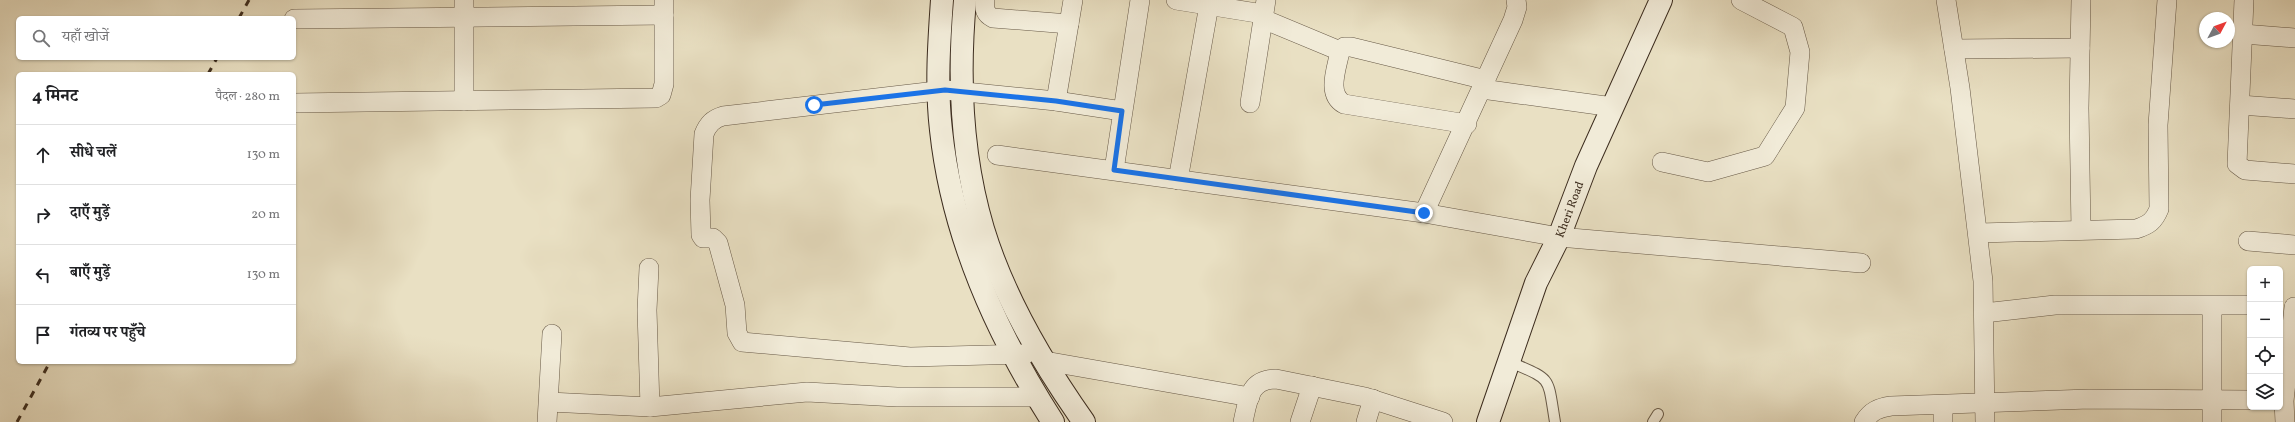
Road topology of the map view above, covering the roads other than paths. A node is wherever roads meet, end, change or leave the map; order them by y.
1 (942, 0) edge
2 (965, 0) edge
3 (985, 0) edge
4 (1073, 0) edge
5 (1140, 0) edge
6 (1176, 0) edge
7 (1516, 0) edge
8 (1661, 0) edge
9 (1741, 0) edge
10 (1946, 0) edge
11 (2081, 0) edge
12 (2167, 0) edge
13 (2244, 0) edge
14 (1209, 6) junction
15 (664, 8) edge
16 (464, 9) edge
17 (1264, 11) edge
18 (296, 19) edge
19 (1069, 24) junction
20 (2243, 34) junction
21 (2295, 38) edge
22 (2080, 48) junction
23 (1954, 49) junction
24 (1340, 51) junction
25 (1484, 85) junction
26 (950, 90) junction
27 (464, 101) junction
28 (1056, 101) junction
29 (296, 103) edge
30 (1250, 104) dead end
31 (2240, 105) junction
32 (1612, 107) junction
33 (2295, 109) edge
34 (1122, 111) junction
35 (1467, 124) junction
36 (997, 155) dead end
37 (1662, 162) dead end
38 (1114, 170) junction
39 (2295, 174) edge
40 (1178, 180) junction
41 (1424, 213) junction
42 (2081, 230) junction
43 (1979, 233) junction
44 (1559, 237) junction
45 (2248, 241) dead end
46 (2295, 245) edge
47 (1862, 263) dead end
48 (649, 268) dead end
49 (2247, 305) edge
50 (2212, 306) junction
51 (2290, 306) edge
52 (1984, 313) junction
53 (552, 334) dead end
54 (1031, 355) junction
55 (1508, 361) junction
56 (1312, 386) junction
57 (1037, 397) junction
58 (1250, 397) junction
59 (1373, 399) junction
60 (2212, 399) junction
61 (2247, 400) edge
62 (549, 402) junction
63 (2286, 402) edge
64 (650, 407) junction
65 (1943, 413) edge
66 (1985, 413) edge
67 (547, 422) edge
68 (1054, 422) edge
69 (1084, 422) edge
70 (1243, 422) edge
71 (1300, 422) edge
72 (1366, 422) edge
73 (1443, 422) edge
74 (1488, 422) edge
75 (1555, 422) edge
76 (1864, 422) edge
77 (2212, 422) edge
78 (2285, 422) edge

1 - 26 street
2 - 26 street
3 - 19 street
4 - 19 street
5 - 34 street
6 - 14 street
7 - 25 street
8 - 32 street, Kheri Road
9 - 37 street
10 - 23 street
11 - 22 street
12 - 42 street
13 - 20 street
14 - 17 street
14 - 40 street
15 - 16 street
15 - 27 street
16 - 18 street
16 - 27 street
17 - 24 street
17 - 30 street
19 - 28 street
20 - 21 street
20 - 31 street
22 - 23 street
22 - 42 street
23 - 43 street
24 - 25 street
24 - 35 street
25 - 32 street
25 - 35 street
26 - 28 street
26 - 54 street
26 - 54 street
27 - 29 street
28 - 34 street
31 - 33 street
31 - 39 street
32 - 44 street, Kheri Road
34 - 38 street
35 - 41 street
36 - 38 street
38 - 40 street
40 - 41 street
41 - 44 street
42 - 43 street
43 - 52 street
44 - 47 street
44 - 55 street, Kheri Road
45 - 46 street
48 - 64 street
49 - 50 street
50 - 52 street
50 - 60 street
51 - 63 street
52 - 66 street
53 - 62 street
54 - 57 street
54 - 58 street
54 - 69 street
55 - 74 street, Kheri Road
55 - 75 lane
56 - 58 street
56 - 59 street
56 - 71 street
57 - 64 street
57 - 68 street
58 - 70 street
59 - 72 street
59 - 73 street
60 - 61 street
60 - 66 street
60 - 77 street
62 - 64 street
62 - 67 street
63 - 78 street
65 - 66 street
65 - 76 street

